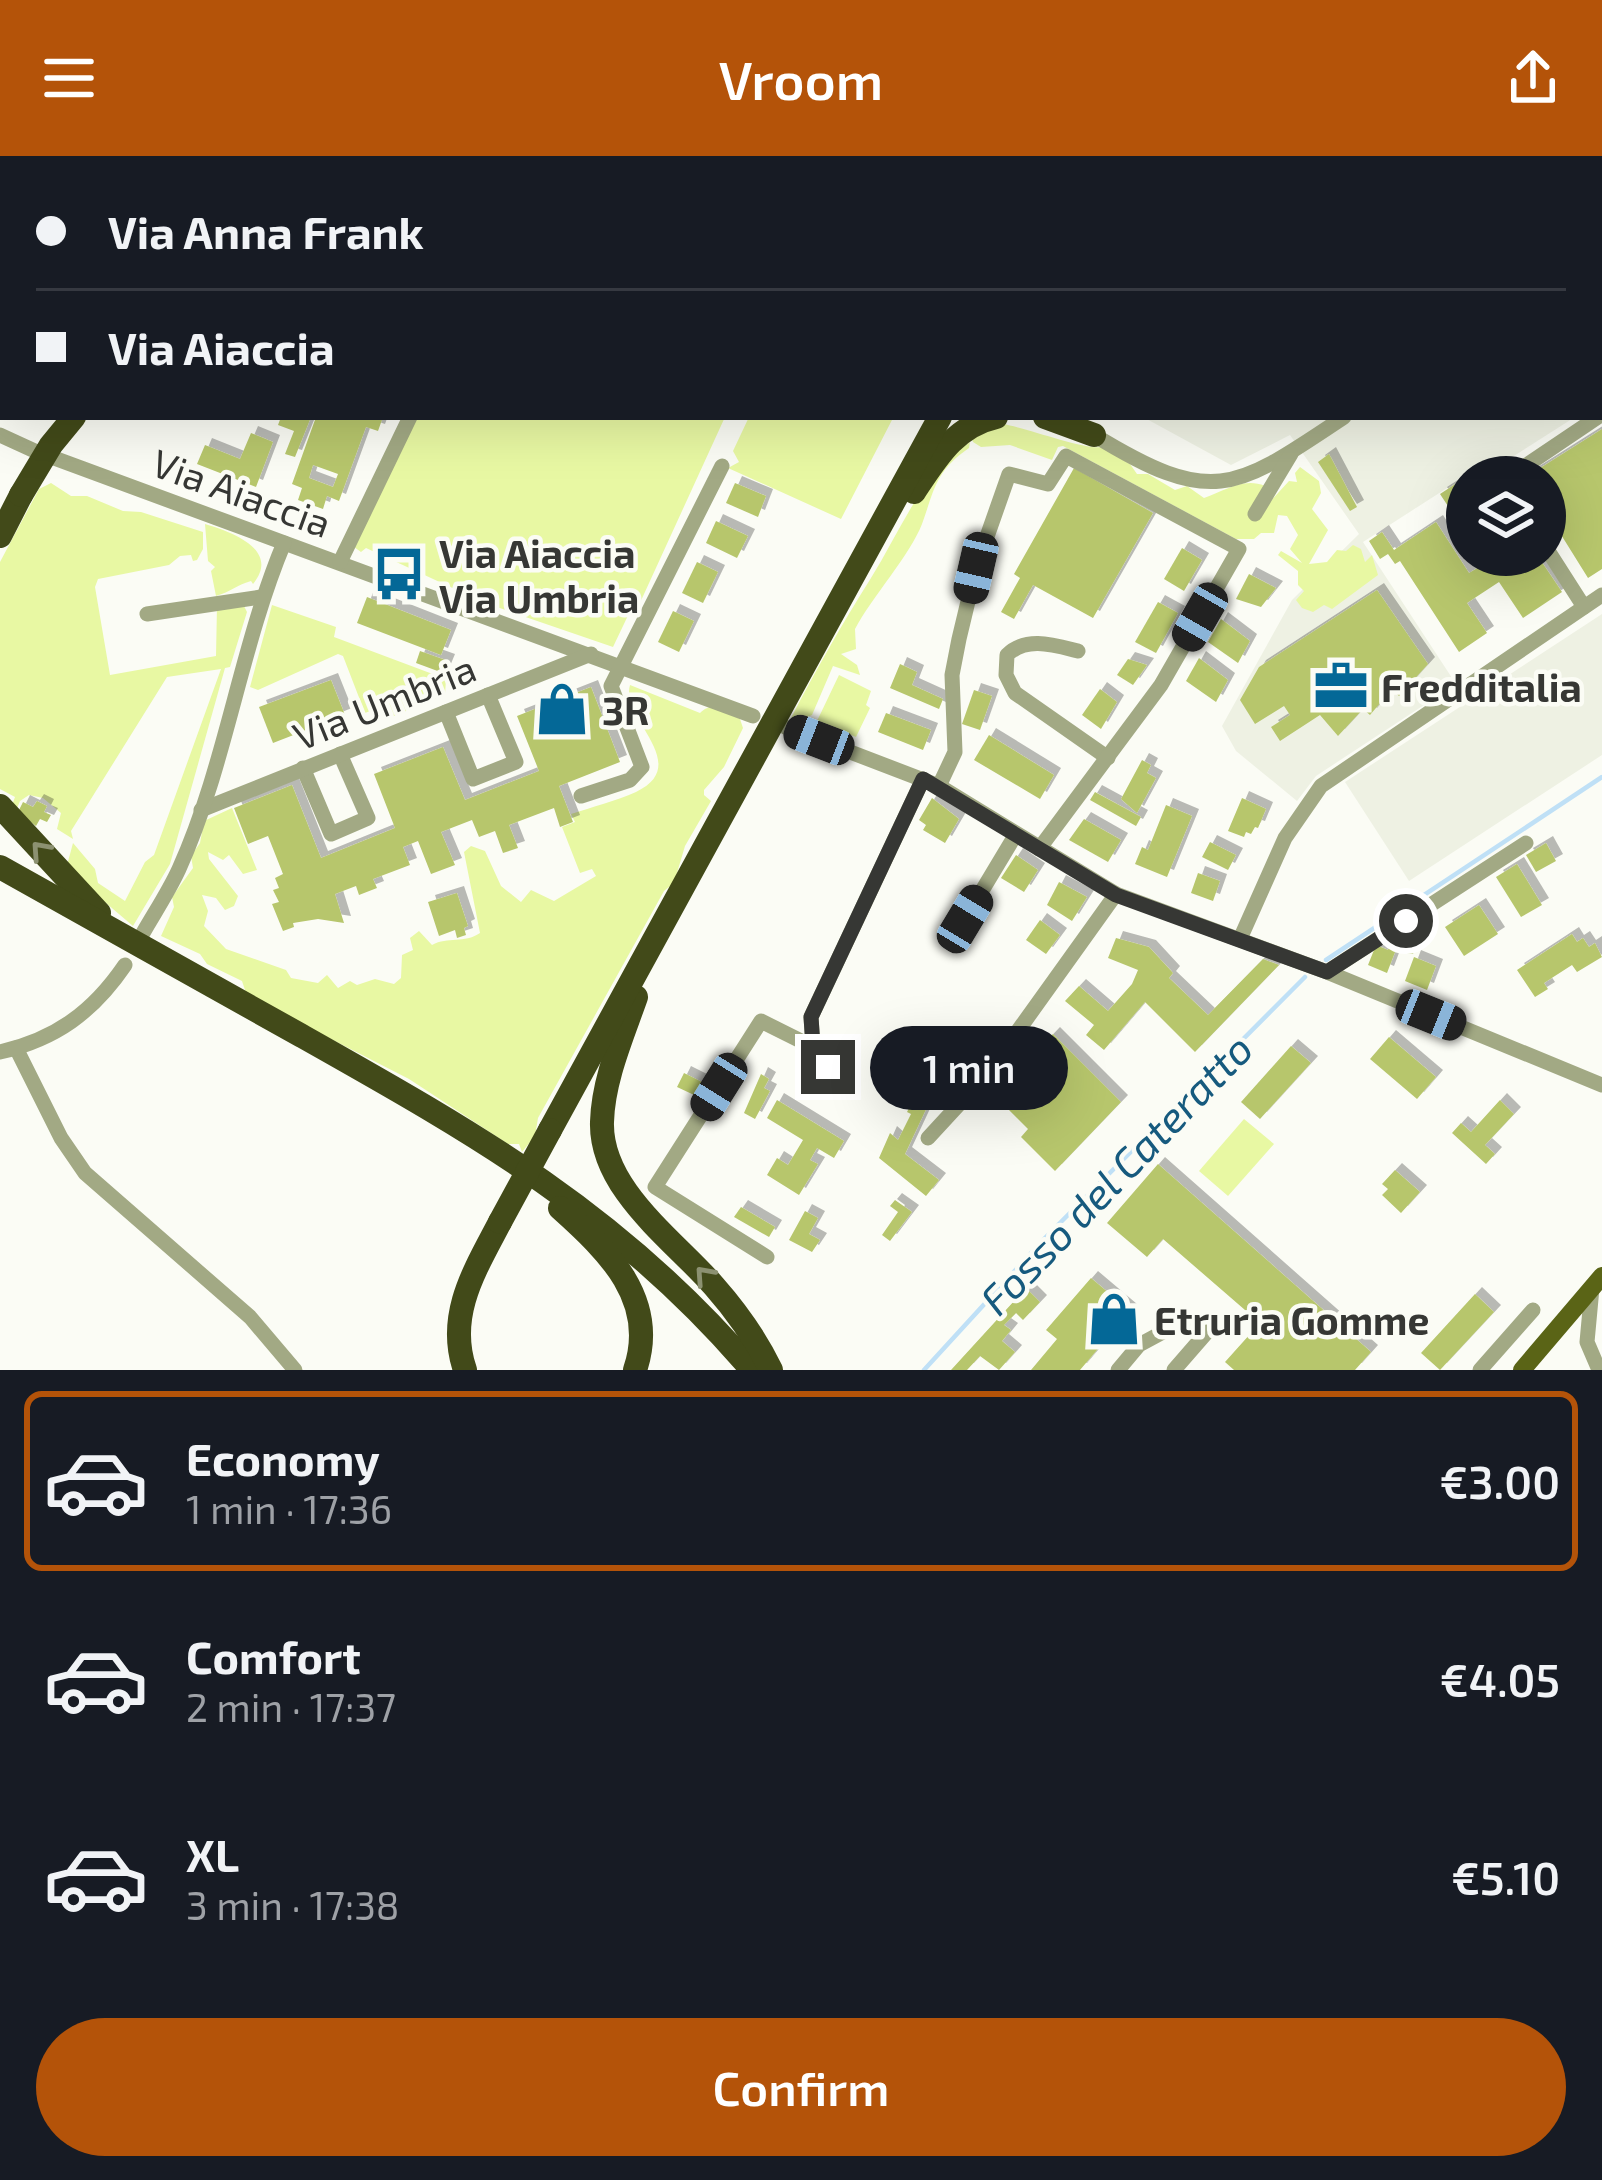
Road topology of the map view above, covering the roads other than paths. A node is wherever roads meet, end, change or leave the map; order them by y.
1 (72, 420) edge
2 (409, 420) edge
3 (934, 420) edge
4 (986, 420) edge
5 (1053, 420) edge
6 (1074, 420) edge
7 (1340, 420) edge
8 (1594, 420) edge
9 (0, 435) edge
10 (1094, 435) junction
11 (1292, 452) junction
12 (1540, 456) edge
13 (722, 466) dead end
14 (1256, 514) dead end
15 (0, 536) edge
16 (284, 543) junction
17 (340, 562) junction
18 (853, 576) junction
19 (1564, 576) edge
20 (1602, 596) edge
21 (261, 597) junction
22 (1584, 607) junction
23 (147, 614) dead end
24 (1078, 651) dead end
25 (591, 654) junction
26 (624, 666) junction
27 (488, 694) junction
28 (446, 712) junction
29 (753, 716) dead end
30 (784, 727) dead end
31 (340, 754) junction
32 (1108, 758) junction
33 (303, 768) junction
34 (931, 783) junction
35 (581, 796) dead end
36 (0, 806) edge
37 (201, 809) junction
38 (1016, 834) junction
39 (1526, 843) dead end
40 (1039, 850) junction
41 (0, 868) edge
42 (0, 886) edge
43 (1116, 895) junction
44 (965, 919) dead end
45 (662, 926) junction
46 (1240, 939) junction
47 (143, 940) junction
48 (125, 965) dead end
49 (1327, 972) junction
50 (283, 1025) junction
51 (813, 1046) junction
52 (8, 1050) edge
53 (1602, 1085) edge
54 (842, 1087) dead end
55 (455, 1124) junction
56 (928, 1138) dead end
57 (767, 1257) dead end
58 (1597, 1282) edge
59 (1533, 1310) dead end
60 (1587, 1342) junction
61 (296, 1370) edge
62 (465, 1370) edge
63 (635, 1370) edge
64 (752, 1370) edge
65 (771, 1370) edge
66 (1118, 1370) edge
67 (1174, 1370) edge
68 (1480, 1370) edge
69 (1522, 1370) edge
70 (1585, 1370) edge
71 (1599, 1370) edge

1 - 15 highway, bridge
2 - 17 street, Via Aiaccia
3 - 18 highway
4 - 18 highway
5 - 10 highway
6 - 10 highway
7 - 11 street
8 - 12 street
9 - 16 street, Via Aiaccia
10 - 11 street
11 - 14 street
13 - 26 street
16 - 17 street, Via Aiaccia
16 - 21 street
17 - 25 street, Via Aiaccia
18 - 45 highway
19 - 22 street
20 - 22 street
21 - 23 street
21 - 37 street
22 - 46 street
24 - 32 street
25 - 26 street, Via Aiaccia
25 - 27 street, Via Umbria
26 - 29 street, Via Aiaccia
26 - 35 street
27 - 28 street, Via Umbria
27 - 28 street
28 - 31 street, Via Umbria
30 - 34 street
31 - 33 street, Via Umbria
31 - 33 street
32 - 34 street
32 - 40 street
33 - 37 street, Via Umbria
34 - 38 street
34 - 51 street
47 -> 36 highway
37 - 47 street
38 - 40 street
38 - 44 street
39 - 49 street
40 - 43 street
41 - 47 highway
42 - 50 highway
43 - 46 street
43 - 56 street
45 - 62 highway, bridge
65 -> 45 highway
46 - 49 street
47 - 50 highway
48 - 52 street
49 - 53 street
50 - 55 highway
51 - 54 street
51 - 57 street
52 - 61 street
55 - 63 highway
55 - 64 highway
58 - 60 street
58 - 69 main road
59 - 68 street
60 - 70 street
60 - 71 street
66 - 67 street

